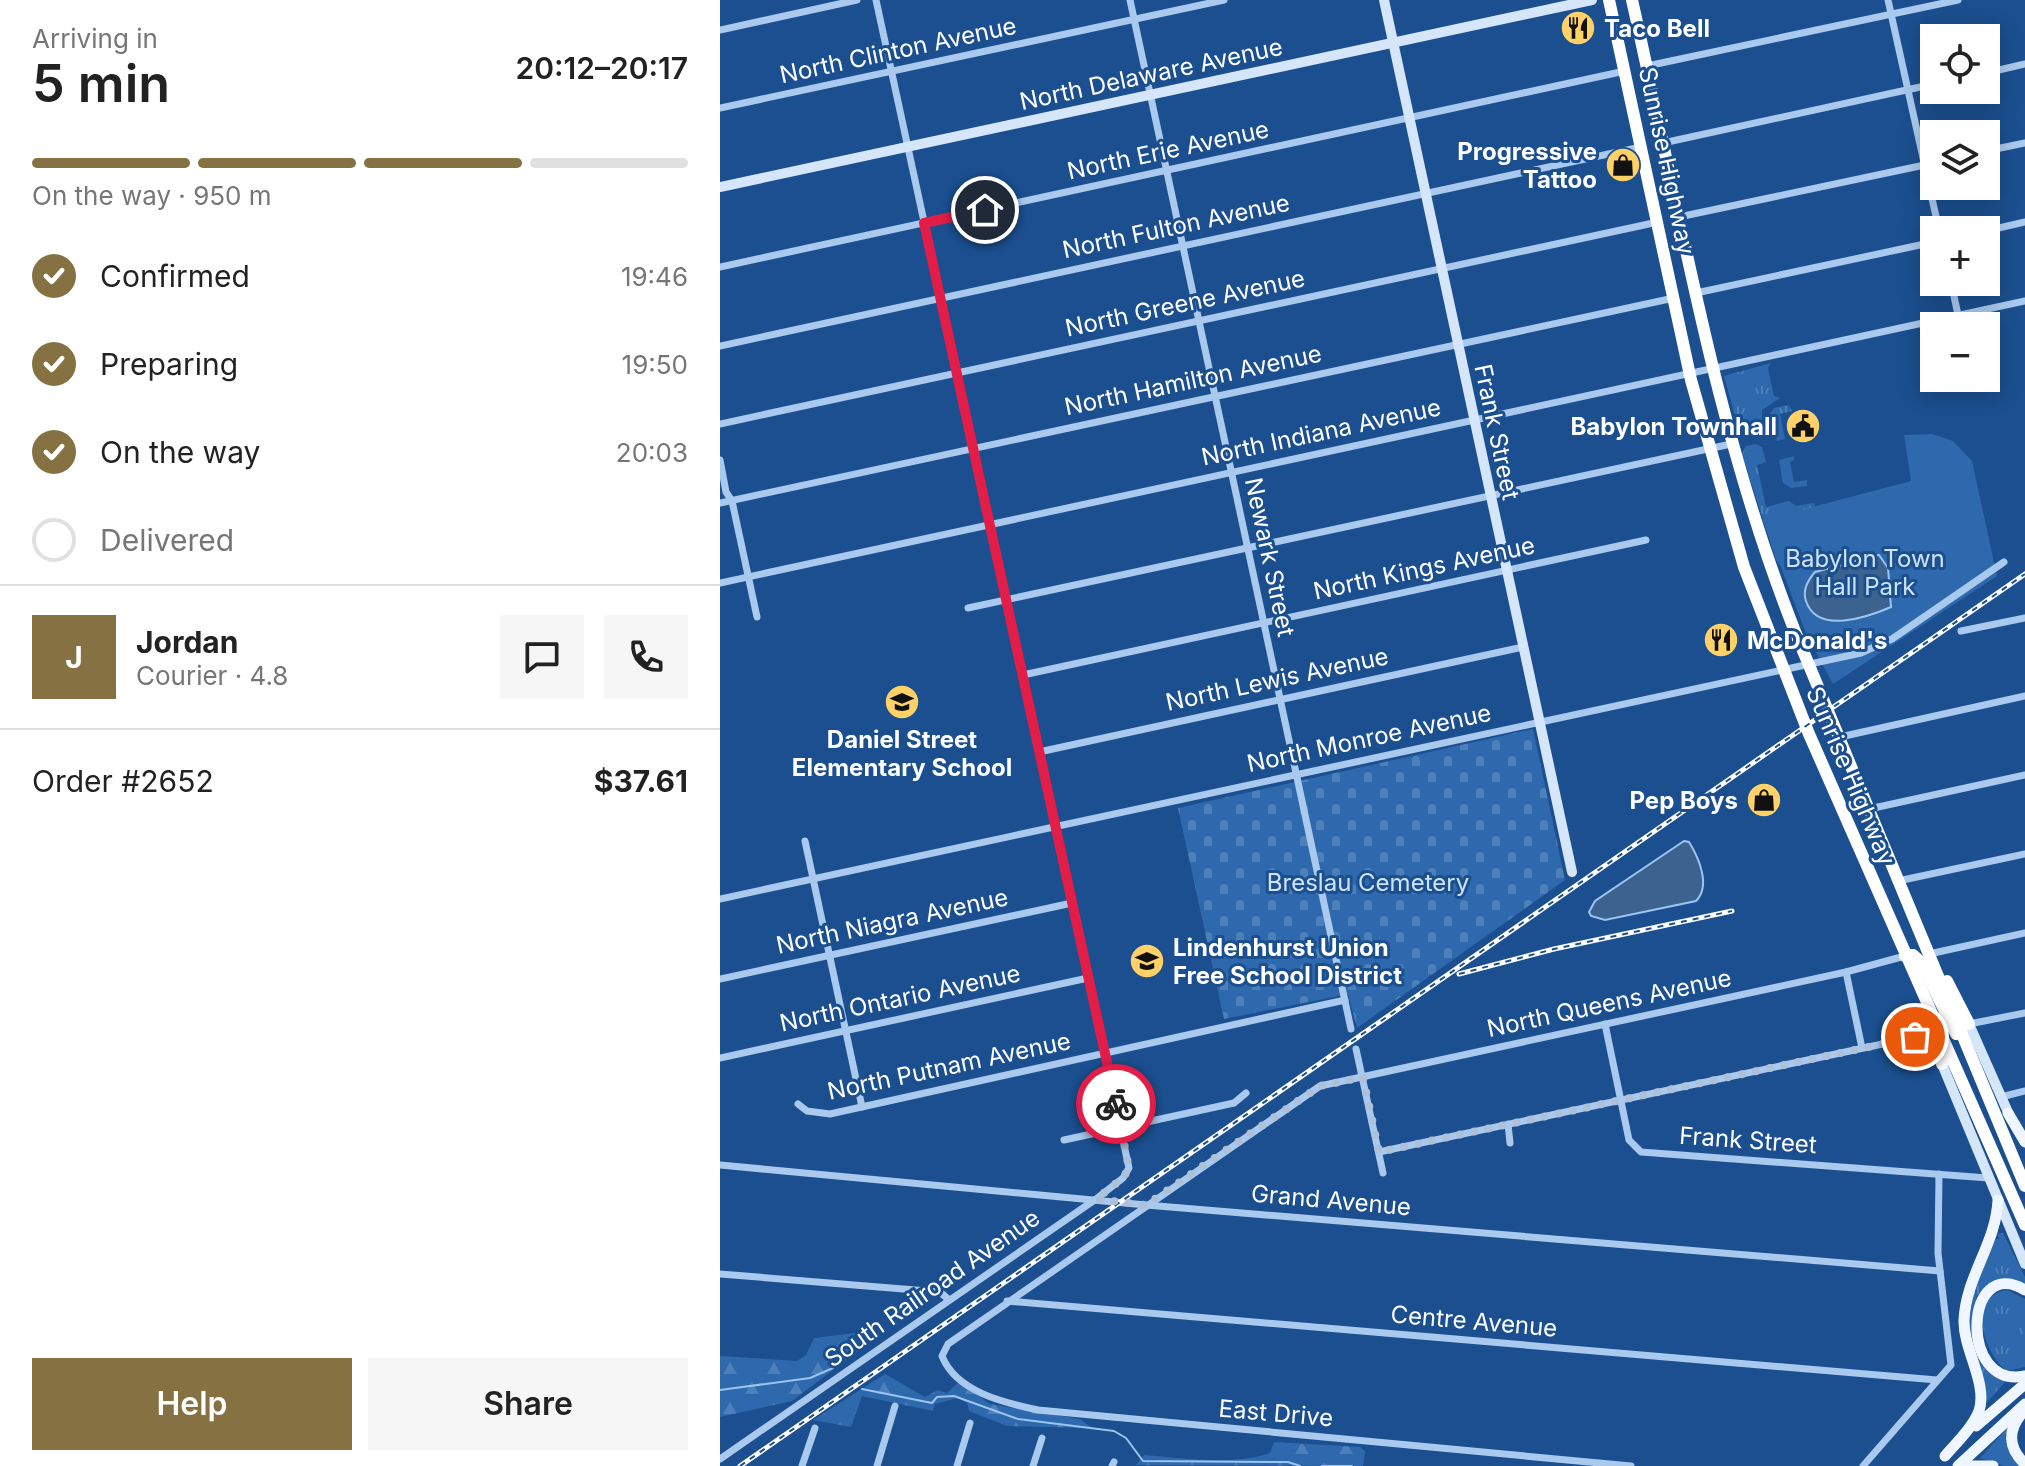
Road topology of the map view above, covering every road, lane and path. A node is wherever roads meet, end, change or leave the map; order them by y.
1 (857, 0) edge
2 (876, 0) edge
3 (1130, 0) edge
4 (1224, 0) edge
5 (1384, 0) edge
6 (1592, 0) edge
7 (1609, 0) edge
8 (1632, 0) edge
9 (1888, 0) edge
10 (1958, 0) edge
11 (1892, 15) junction
12 (1134, 19) junction
13 (720, 30) edge
14 (1393, 42) junction
15 (2025, 64) edge
16 (1647, 66) junction
17 (2000, 70) edge
18 (892, 71) junction
19 (1625, 71) junction
20 (1920, 87) edge
21 (1908, 89) junction
22 (1150, 95) junction
23 (720, 108) edge
24 (1410, 117) junction
25 (1663, 143) junction
26 (1920, 143) edge
27 (2025, 143) edge
28 (908, 147) junction
29 (1641, 147) junction
30 (2000, 148) edge
31 (1920, 166) edge
32 (1167, 170) junction
33 (720, 187) edge
34 (1426, 192) junction
35 (1679, 217) junction
36 (1658, 222) junction
37 (2025, 222) edge
38 (924, 223) junction
39 (2000, 228) edge
40 (1920, 245) edge
41 (1182, 246) junction
42 (720, 267) edge
43 (1441, 268) junction
44 (1696, 293) junction
45 (939, 298) junction
46 (1674, 298) junction
47 (2025, 301) edge
48 (1972, 312) edge
49 (1198, 321) junction
50 (1920, 323) edge
51 (1458, 343) junction
52 (720, 346) edge
53 (1712, 369) junction
54 (956, 373) junction
55 (1690, 374) junction
56 (1215, 396) junction
57 (1474, 420) junction
58 (720, 424) edge
59 (1731, 444) junction
60 (974, 448) junction
61 (1708, 449) junction
62 (720, 460) edge
63 (1231, 471) junction
64 (1489, 495) junction
65 (732, 501) junction
66 (720, 503) edge
67 (990, 525) junction
68 (1646, 540) dead end
69 (1248, 548) junction
70 (2004, 562) dead end
71 (1507, 570) junction
72 (749, 577) junction
73 (720, 583) edge
74 (1007, 598) junction
75 (968, 608) dead end
76 (757, 617) dead end
77 (2025, 618) edge
78 (1264, 623) junction
79 (1961, 631) dead end
80 (1523, 647) junction
81 (1809, 664) junction
82 (1782, 670) junction
83 (1023, 675) junction
84 (2025, 696) edge
85 (1280, 699) junction
86 (1540, 721) junction
87 (1809, 734) junction
88 (1840, 737) junction
89 (1039, 752) junction
90 (1298, 774) junction
91 (2025, 775) edge
92 (1869, 809) junction
93 (1056, 827) junction
94 (805, 841) dead end
95 (2025, 854) edge
96 (1572, 872) dead end
97 (812, 879) junction
98 (1897, 881) junction
99 (720, 899) edge
100 (1072, 903) junction
101 (2025, 933) edge
102 (830, 954) junction
103 (1929, 954) junction
104 (1905, 956) junction
105 (1846, 972) junction
106 (1088, 978) junction
107 (720, 979) edge
108 (1345, 1000) junction
109 (1927, 1007) junction
110 (2025, 1013) edge
111 (1605, 1024) junction
112 (1969, 1024) junction
113 (1351, 1029) dead end
114 (847, 1030) junction
115 (1915, 1037) dead end
116 (1862, 1048) junction
117 (1356, 1049) dead end
118 (1105, 1053) junction
119 (720, 1058) edge
120 (1973, 1060) junction
121 (1942, 1064) joint
122 (1363, 1077) junction
123 (2025, 1091) edge
124 (1246, 1093) dead end
125 (2001, 1097) junction
126 (1621, 1100) junction
127 (798, 1104) dead end
128 (862, 1107) junction
129 (2008, 1113) junction
130 (1508, 1124) junction
131 (1122, 1129) junction
132 (1064, 1140) dead end
133 (2025, 1142) edge
134 (1510, 1143) dead end
135 (2025, 1150) edge
136 (1379, 1152) junction
137 (720, 1165) edge
138 (1383, 1173) dead end
139 (1939, 1174) junction
140 (1988, 1178) junction
141 (2025, 1186) edge
142 (1096, 1199) junction
143 (1998, 1200) junction
144 (1146, 1205) junction
145 (2025, 1225) edge
146 (2025, 1264) edge
147 (1940, 1271) junction
148 (720, 1274) edge
149 (2025, 1290) edge
150 (948, 1299) junction
151 (1007, 1301) junction
152 (2025, 1376) edge
153 (1937, 1380) junction
154 (2025, 1384) edge
155 (895, 1406) dead end
156 (2025, 1407) edge
157 (970, 1423) dead end
158 (815, 1428) dead end
159 (1042, 1438) dead end
160 (1945, 1456) junction
161 (720, 1459) edge
162 (2025, 1464) edge
163 (802, 1466) edge
164 (877, 1466) edge
165 (957, 1466) edge
166 (1033, 1466) edge
167 (1631, 1466) edge
168 (1863, 1466) edge
169 (1936, 1466) edge
170 (1958, 1466) edge
171 (1968, 1466) edge
172 (1993, 1466) edge

1 - 13 street
2 - 18 street
3 - 12 street, Newark Street
4 - 12 street, North Clinton Avenue
5 - 14 street, Frank Street
6 - 14 street, North Delaware Avenue
7 - 19 highway, Sunrise Highway
8 - 16 highway, Sunrise Highway
9 - 11 street
10 - 11 street
11 - 16 street
11 - 21 street
12 - 18 street, North Clinton Avenue
12 - 22 street, Newark Street
14 - 22 street, North Delaware Avenue
14 - 24 street, Frank Street
15 - 17 street
16 - 25 highway, Sunrise Highway
18 - 23 street, North Clinton Avenue
18 - 28 street
19 - 24 street, North Erie Avenue
19 - 29 highway, Sunrise Highway
20 - 21 street
21 - 25 street
21 - 26 street
22 - 28 street, North Delaware Avenue
22 - 32 street, Newark Street
24 - 32 street, North Erie Avenue
24 - 34 street, Frank Street
25 - 35 highway, Sunrise Highway
27 - 30 street
28 - 33 street, North Delaware Avenue
28 - 38 street
29 - 34 street, North Fulton Avenue
29 - 36 highway, Sunrise Highway
31 - 35 street
32 - 38 street, North Erie Avenue
32 - 41 street, Newark Street
34 - 41 street, North Fulton Avenue
34 - 43 street, Frank Street
35 - 44 highway, Sunrise Highway
36 - 43 street, North Greene Avenue
36 - 46 highway, Sunrise Highway
37 - 39 street
38 - 42 street, North Erie Avenue
38 - 45 street
40 - 44 street
41 - 45 street, North Fulton Avenue
41 - 49 street, Newark Street
43 - 49 street, North Greene Avenue
43 - 51 street, Frank Street
44 - 53 highway, Sunrise Highway
45 - 52 street, North Fulton Avenue
45 - 54 street
46 - 51 street, North Hamilton Avenue
46 - 55 highway, Sunrise Highway
47 - 48 street, North Indiana Avenue
49 - 54 street, North Greene Avenue
49 - 56 street, Newark Street
50 - 53 street, North Indiana Avenue
51 - 56 street, North Hamilton Avenue
51 - 57 street, Frank Street
53 - 55 street, North Indiana Avenue
53 - 59 highway, Sunrise Highway
54 - 58 street, North Greene Avenue
54 - 60 street
55 - 57 street, North Indiana Avenue
55 - 61 highway, Sunrise Highway
56 - 60 street, North Hamilton Avenue
56 - 63 street, Newark Street
57 - 63 street, North Indiana Avenue
57 - 64 street, Frank Street
59 - 61 street
59 - 81 highway, Sunrise Highway
60 - 65 street, North Hamilton Avenue
60 - 67 street
61 - 64 street
61 - 82 highway, Sunrise Highway
62 - 65 street
63 - 67 street, North Indiana Avenue
63 - 69 street, Newark Street
64 - 69 street
64 - 71 street, Frank Street
65 - 66 street, North Hamilton Avenue
65 - 72 street
67 - 72 street, North Indiana Avenue
67 - 74 street
68 - 71 street, North Kings Avenue
69 - 74 street
69 - 78 street, Newark Street
70 - 81 street, North Monroe Avenue
71 - 78 street, North Kings Avenue
71 - 80 street, Frank Street
72 - 73 street, North Indiana Avenue
72 - 76 street
74 - 75 street
74 - 83 street
77 - 79 street
78 - 83 street, North Kings Avenue
78 - 85 street, Newark Street
80 - 85 street, North Lewis Avenue
80 - 86 street, Frank Street
81 - 82 street, North Monroe Avenue
81 - 88 highway, Sunrise Highway
82 - 86 street, North Monroe Avenue
82 - 87 highway, Sunrise Highway
83 - 89 street
84 - 88 street
85 - 89 street, North Lewis Avenue
85 - 90 street, Newark Street
86 - 90 street, North Monroe Avenue
86 - 96 street, Frank Street
87 - 88 highway
87 - 104 highway, Sunrise Highway
88 - 92 highway, Sunrise Highway
89 - 93 street
90 - 93 street, North Monroe Avenue
90 - 108 street, Newark Street
91 - 92 street
92 - 98 highway, Sunrise Highway
93 - 97 street, North Monroe Avenue
93 - 100 street
94 - 97 street
95 - 98 street
97 - 99 street, North Monroe Avenue
97 - 102 street
98 - 103 highway, Sunrise Highway
100 - 102 street, North Niagra Avenue
100 - 106 street
101 - 103 street
102 - 107 street, North Niagra Avenue
102 - 114 street
103 - 112 highway
103 - 120 highway, Sunrise Highway
104 - 105 street, North Queens Avenue
104 - 109 highway, Sunrise Highway
104 - 120 highway
105 - 111 street, North Queens Avenue
105 - 116 street
106 - 114 street, North Ontario Avenue
106 - 118 street
108 - 113 street, Newark Street
108 - 118 street, North Putnam Avenue
109 - 121 highway
109 - 145 highway, Sunrise Highway
110 - 112 street
111 - 122 street, North Queens Avenue
111 - 126 street, Frank Street
112 - 125 street
114 - 119 street, North Ontario Avenue
114 - 128 street
115 - 116 street
116 - 126 street
117 - 122 street
118 - 128 street, North Putnam Avenue
118 - 131 street
120 - 141 highway, Sunrise Highway
121 - 140 street
122 - 136 street
122 - 144 street, North Queens Avenue
123 - 125 street
124 - 131 street
125 - 129 street
126 - 130 street
126 - 139 street, Frank Street
127 - 128 street, North Putnam Avenue
129 - 133 main road
129 - 135 street
130 - 134 street
130 - 136 street
131 - 132 street
131 - 142 street, South Railroad Avenue
136 - 138 street
137 - 142 street, Grand Avenue
139 - 140 street, Frank Street
139 - 147 street
140 - 143 street
142 - 144 street, Grand Avenue
142 - 150 street, South Railroad Avenue
143 - 146 street
143 - 160 main road
144 - 147 street, Grand Avenue
144 - 151 street
147 - 153 street
148 - 150 street
149 - 152 main road
150 - 161 street, South Railroad Avenue
151 - 153 street, Centre Avenue
151 - 167 street, East Drive
153 - 168 street
154 - 160 main road
155 - 164 street
156 - 162 main road
156 - 170 main road
157 - 165 street
158 - 163 street
159 - 166 street
160 - 169 main road
171 - 172 main road

